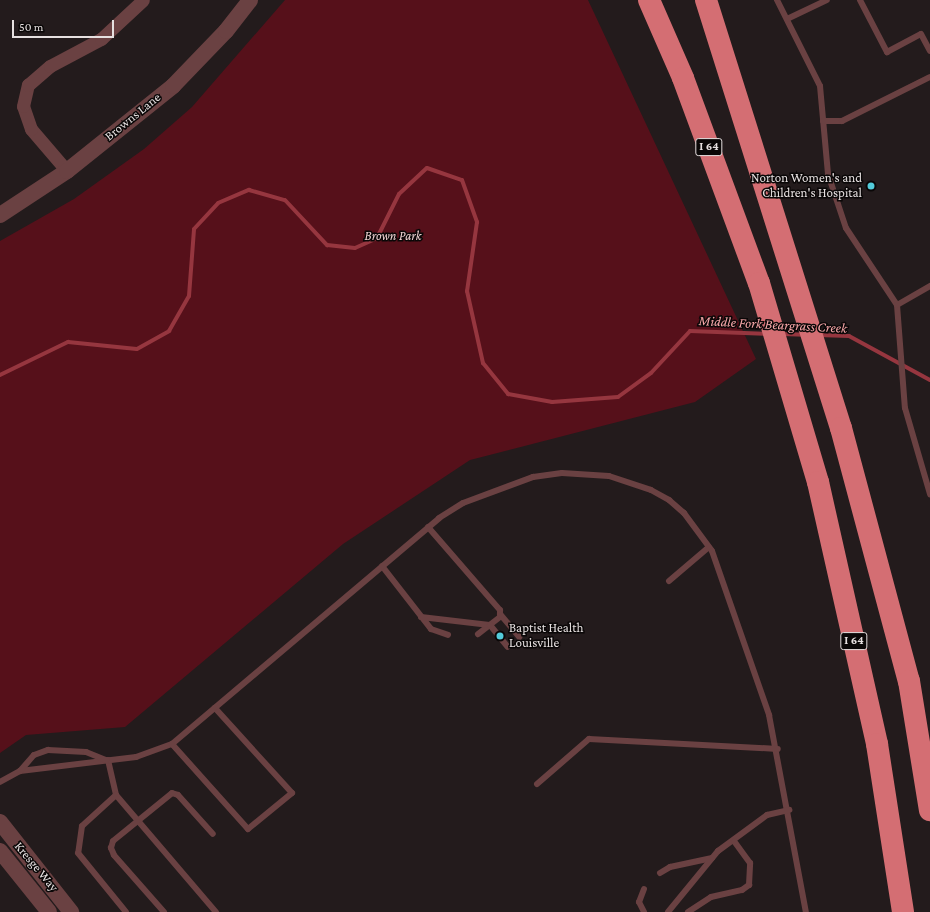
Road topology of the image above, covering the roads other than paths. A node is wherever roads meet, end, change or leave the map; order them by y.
1 (143, 0) edge
2 (250, 0) edge
3 (649, 0) edge
4 (694, 0) edge
5 (706, 0) edge
6 (777, 0) edge
7 (827, 0) edge
8 (860, 0) edge
9 (787, 19) junction
10 (930, 51) edge
11 (730, 76) junction
12 (930, 77) edge
13 (823, 121) junction
14 (67, 171) junction
15 (0, 215) edge
16 (930, 286) edge
17 (897, 305) junction
18 (930, 494) edge
19 (428, 527) junction
20 (709, 547) junction
21 (382, 566) junction
22 (669, 581) dead end
23 (500, 614) junction
24 (421, 616) junction
25 (490, 625) junction
26 (448, 634) dead end
27 (478, 634) dead end
28 (519, 637) dead end
29 (508, 647) dead end
30 (215, 708) junction
31 (172, 744) junction
32 (778, 748) junction
33 (108, 760) junction
34 (20, 771) junction
35 (0, 782) edge
36 (537, 784) dead end
37 (116, 795) junction
38 (789, 810) junction
39 (930, 810) edge
40 (138, 820) junction
41 (0, 822) edge
42 (212, 834) dead end
43 (734, 841) junction
44 (0, 851) edge
45 (712, 858) junction
46 (660, 873) dead end
47 (644, 889) dead end
48 (680, 899) junction
49 (49, 912) edge
50 (71, 912) edge
51 (126, 912) edge
52 (164, 912) edge
53 (216, 912) edge
54 (644, 912) edge
55 (668, 912) edge
56 (674, 912) edge
57 (688, 912) edge
58 (806, 912) edge
59 (903, 912) edge

1 - 14 street
2 - 14 street, Browns Lane
3 - 59 highway, I 64
4 - 11 highway
5 - 11 highway
6 - 9 lane
7 - 9 lane
8 - 10 lane
9 - 13 lane
11 - 39 highway
12 - 13 lane
13 - 17 lane
14 - 15 street, Browns Lane
16 - 17 lane
17 - 18 lane
19 - 20 lane
19 - 21 lane
19 - 23 lane
20 - 22 lane
20 - 32 lane
21 - 24 lane
21 - 30 lane
23 - 25 lane
23 - 28 lane
24 - 25 lane
24 - 26 lane
25 - 27 lane
25 - 29 lane
30 - 31 lane
30 - 31 lane
31 - 33 lane
32 - 36 lane
32 - 38 lane
33 - 34 lane
33 - 34 lane
33 - 37 lane
34 - 35 lane
37 - 40 lane
37 - 51 lane
38 - 43 lane
38 - 58 lane
40 - 42 lane
40 - 52 lane
40 - 53 lane
41 - 50 street, Kresge Way
43 - 45 lane
43 - 57 lane
44 - 49 street, Kresge Way
45 - 46 lane
45 - 48 lane
47 - 54 lane
48 - 55 lane
48 - 56 lane

